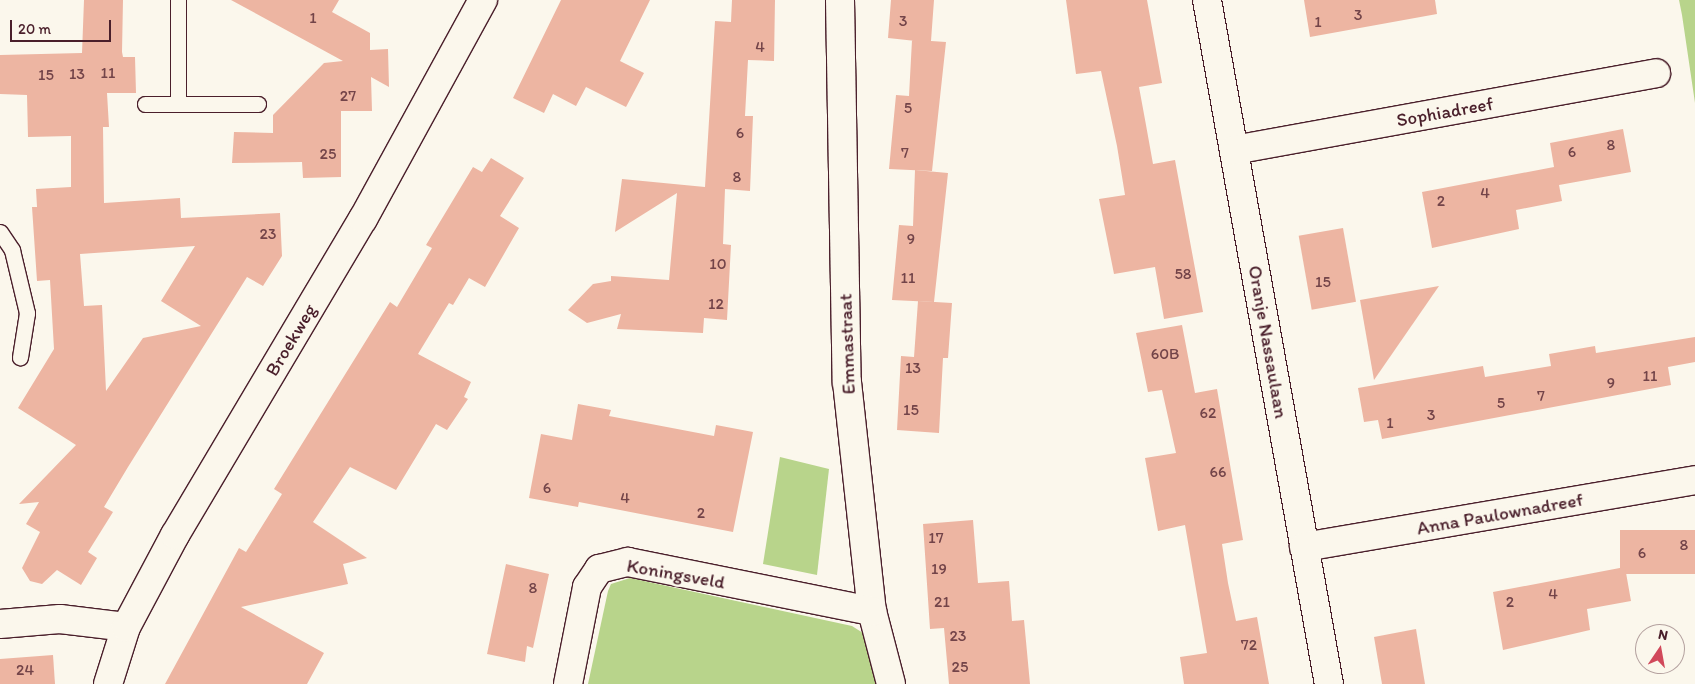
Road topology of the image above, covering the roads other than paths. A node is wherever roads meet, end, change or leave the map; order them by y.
1 (178, 0) edge
2 (483, 0) edge
3 (840, 0) edge
4 (1207, 0) edge
5 (1656, 73) dead end
6 (145, 104) dead end
7 (178, 104) junction
8 (258, 104) dead end
9 (1234, 150) junction
10 (0, 232) edge
11 (20, 357) dead end
12 (1695, 480) edge
13 (1304, 547) junction
14 (872, 611) junction
15 (0, 624) edge
16 (126, 628) junction
17 (108, 684) edge
18 (568, 684) edge
19 (891, 684) edge
20 (1329, 684) edge

1 - 7 lane
2 - 16 street, Broekweg
3 - 14 street, Emmastraat
4 - 9 street, Oranje Nassaulaan
5 - 9 street, Sophiadreef
6 - 7 lane
7 - 8 lane
9 - 13 street, Oranje Nassaulaan
10 - 11 lane
12 - 13 street, Anna Paulownadreef
13 - 20 street, Oranje Nassaulaan
14 - 18 street, Koningsveld
14 - 19 street, Emmastraat
15 - 16 street
16 - 17 street, Broekweg

